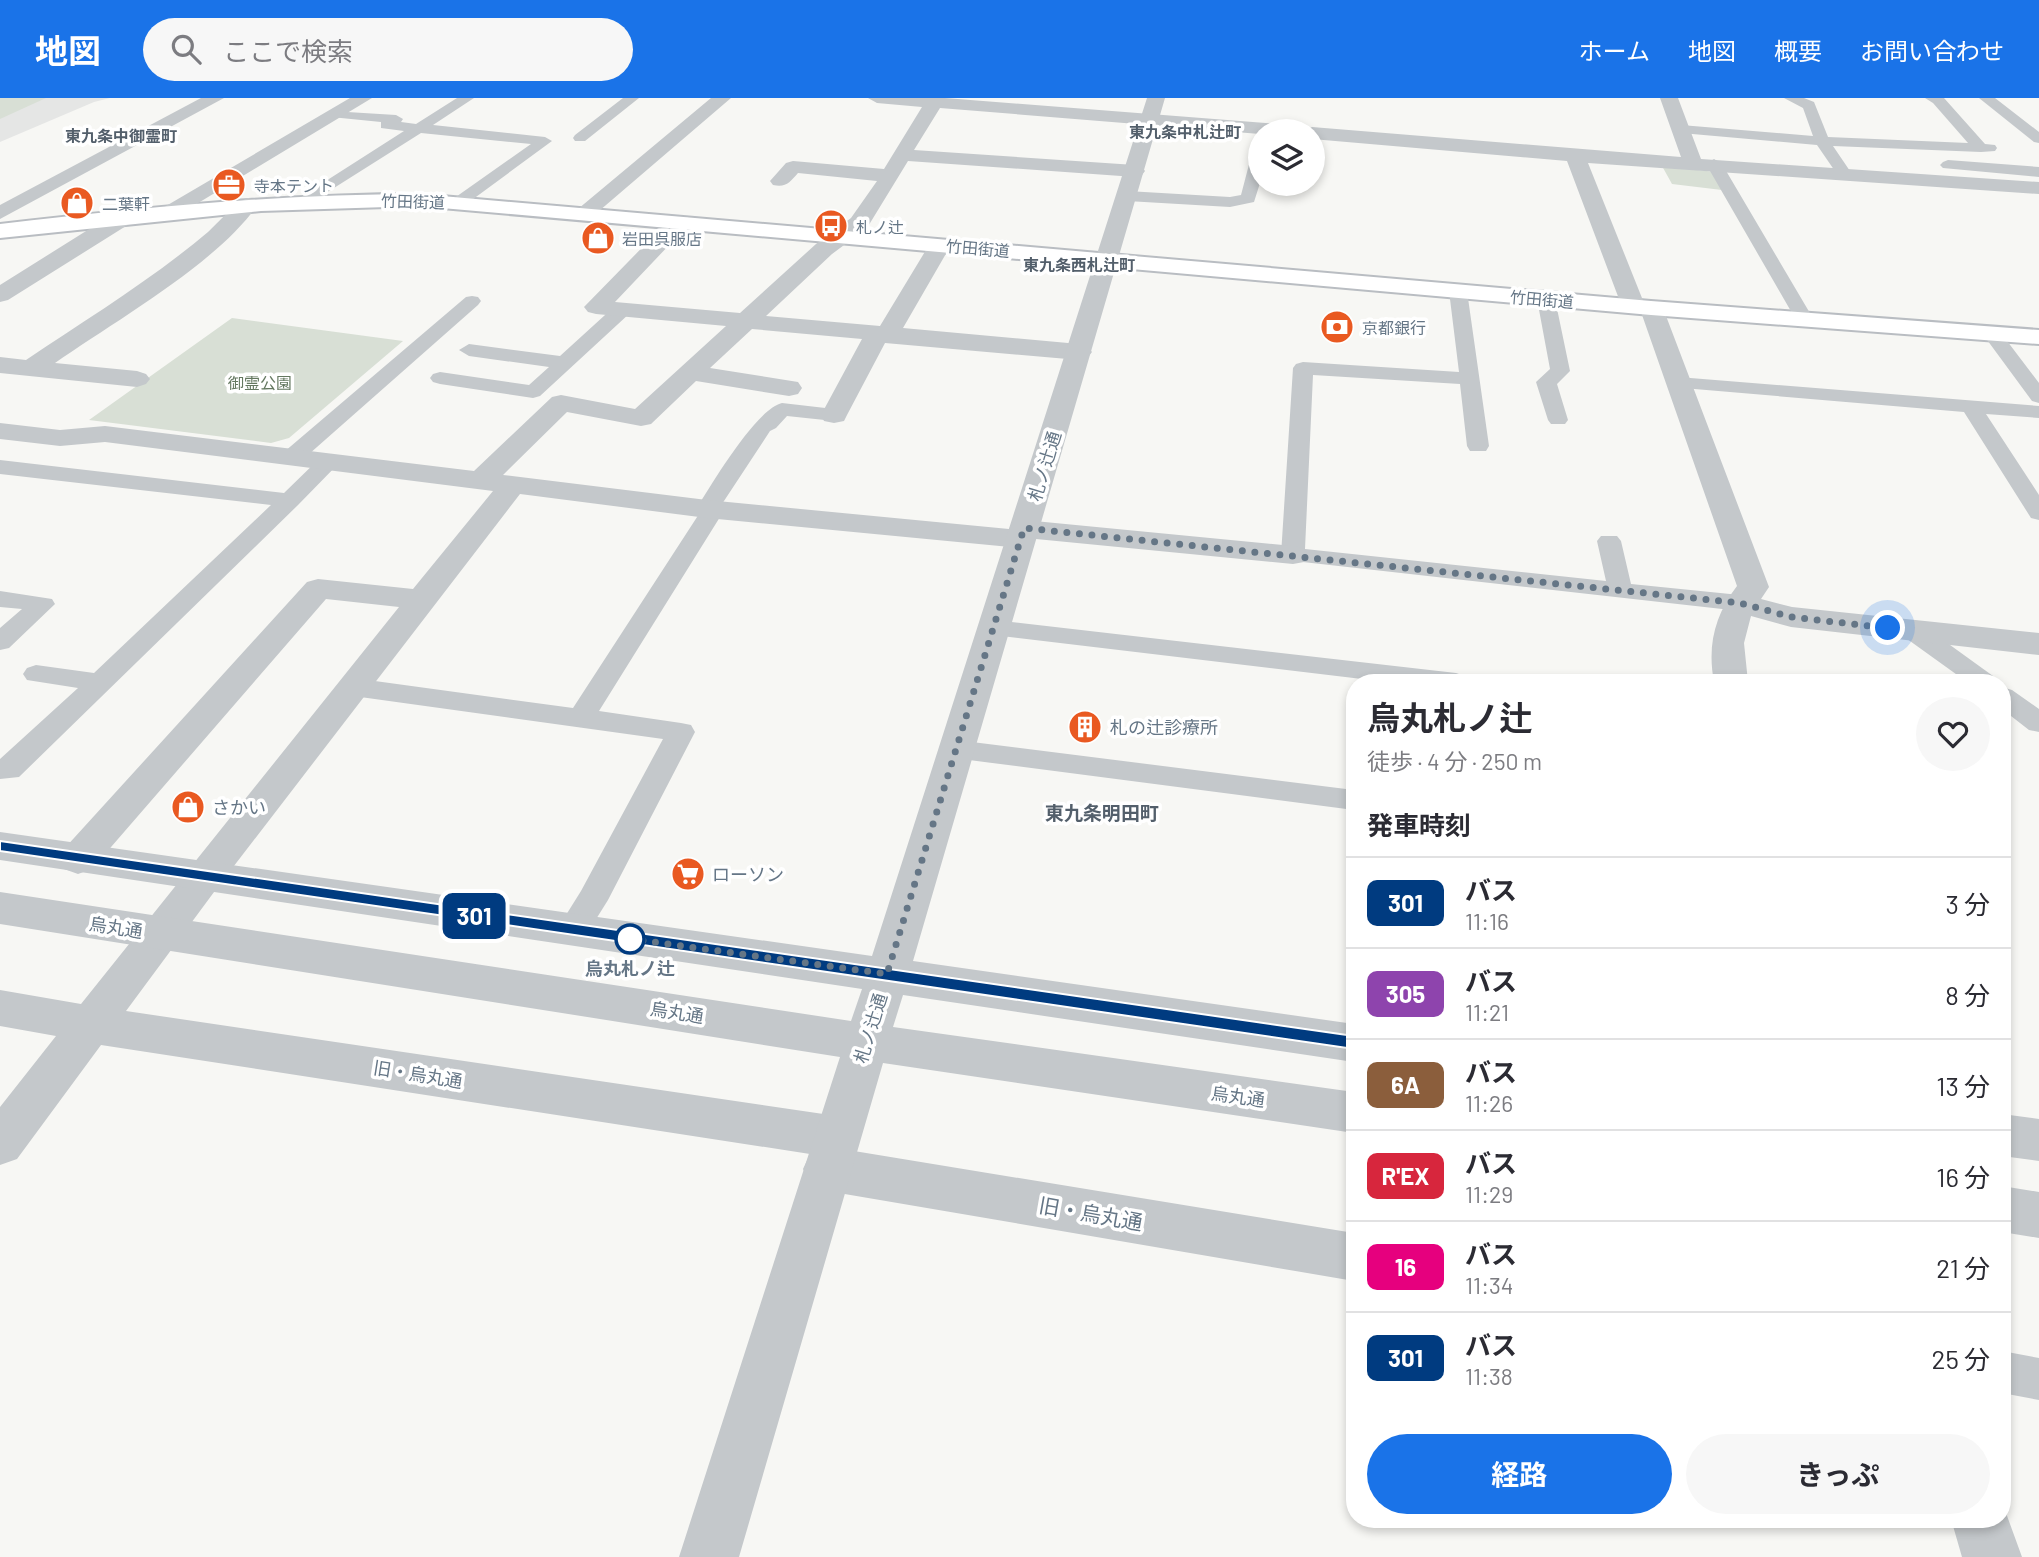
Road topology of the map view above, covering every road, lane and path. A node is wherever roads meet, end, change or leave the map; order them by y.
1 (215, 98) edge
2 (363, 98) edge
3 (467, 98) edge
4 (632, 98) edge
5 (722, 98) edge
6 (877, 98) edge
7 (1156, 98) edge
8 (1669, 98) edge
9 (1791, 98) edge
10 (1932, 98) edge
11 (1986, 98) edge
12 (929, 101) edge
13 (336, 114) junction
14 (1148, 119) junction
15 (418, 128) junction
16 (1248, 128) edge
17 (1681, 129) junction
18 (1325, 134) edge
19 (580, 138) dead end
20 (1822, 141) junction
21 (2036, 147) edge
22 (1981, 148) junction
23 (2006, 149) dead end
24 (901, 155) junction
25 (1575, 156) junction
26 (1832, 157) junction
27 (1892, 160) dead end
28 (1693, 163) junction
29 (1932, 163) dead end
30 (1714, 164) junction
31 (1135, 171) junction
32 (2039, 172) edge
33 (1844, 174) junction
34 (891, 176) junction
35 (780, 181) dead end
36 (2039, 188) edge
37 (1127, 196) junction
38 (1249, 196) edge
39 (301, 202) junction
40 (459, 202) junction
41 (248, 204) junction
42 (173, 210) junction
43 (0, 213) edge
44 (585, 213) junction
45 (126, 216) junction
46 (680, 222) junction
47 (0, 231) edge
48 (838, 236) junction
49 (940, 245) junction
50 (1108, 260) junction
51 (0, 275) edge
52 (26, 278) junction
53 (1458, 291) junction
54 (0, 295) edge
55 (1546, 299) junction
56 (472, 301) dead end
57 (1642, 308) junction
58 (623, 309) junction
59 (1805, 320) junction
60 (743, 321) junction
61 (1991, 333) junction
62 (881, 335) junction
63 (2039, 337) edge
64 (469, 350) dead end
65 (1079, 352) junction
66 (565, 363) junction
67 (0, 365) edge
68 (31, 368) junction
69 (692, 373) junction
70 (440, 378) dead end
71 (137, 379) dead end
72 (1469, 379) junction
73 (1678, 383) junction
74 (789, 388) dead end
75 (2039, 400) edge
76 (1971, 407) junction
77 (834, 415) joint
78 (1558, 420) dead end
79 (0, 431) edge
80 (1478, 446) dead end
81 (292, 457) junction
82 (330, 461) junction
83 (0, 467) edge
84 (496, 484) junction
85 (290, 500) junction
86 (711, 509) junction
87 (2039, 513) edge
88 (1023, 533) junction
89 (1609, 541) dead end
90 (1293, 555) junction
91 (1620, 591) junction
92 (0, 599) edge
93 (422, 600) junction
94 (1740, 603) junction
95 (994, 628) junction
96 (1912, 630) junction
97 (0, 642) edge
98 (2039, 644) edge
99 (36, 674) dead end
100 (1388, 674) edge
101 (1729, 674) edge
102 (1973, 674) edge
103 (101, 682) junction
104 (353, 687) junction
105 (2011, 703) edge
106 (580, 719) junction
107 (2039, 723) edge
108 (956, 750) junction
109 (0, 769) edge
110 (1346, 799) edge
111 (0, 846) edge
112 (78, 859) junction
113 (203, 877) junction
114 (0, 908) edge
115 (572, 931) junction
116 (160, 934) junction
117 (887, 974) junction
118 (0, 1008) edge
119 (93, 1025) junction
120 (866, 1042) junction
121 (1346, 1042) edge
122 (1346, 1112) edge
123 (2011, 1136) edge
124 (2039, 1140) edge
125 (0, 1144) edge
126 (832, 1153) junction
127 (2011, 1210) edge
128 (2039, 1215) edge
129 (1346, 1255) edge
130 (2011, 1374) edge
131 (2039, 1379) edge
132 (1983, 1528) edge
133 (709, 1557) edge
134 (1992, 1557) edge

1 - 43 street
2 - 13 street
3 - 15 lane
4 - 19 lane
5 - 44 street
6 - 12 street
7 - 14 street, 札ノ辻通
8 - 17 street
9 - 20 lane
10 - 22 lane
11 - 21 lane
12 - 14 street
12 - 24 street
13 - 15 lane
13 - 42 street
14 - 16 street
14 - 31 street, 札ノ辻通
15 - 39 lane
15 - 40 lane
17 - 20 lane
17 - 28 street
18 - 25 street
20 - 22 lane
20 - 26 lane
22 - 23 lane
24 - 31 street
24 - 34 street
25 - 28 street
25 - 57 street
26 - 27 lane
26 - 33 lane
28 - 30 street
29 - 32 lane
30 - 33 street
30 - 59 lane
31 - 37 street, 札ノ辻通
33 - 36 street
34 - 35 street
34 - 48 street
37 - 38 lane
37 - 50 street, 札ノ辻通
39 - 40 main road, 竹田街道
39 - 41 main road, 竹田街道
40 - 44 main road, 竹田街道
41 - 42 main road, 竹田街道
41 - 68 street
42 - 45 main road, 竹田街道
44 - 46 main road, 竹田街道
45 - 47 main road, 竹田街道
45 - 52 street
46 - 48 main road, 竹田街道
46 - 58 street
48 - 49 main road, 竹田街道
48 - 60 street
49 - 50 main road, 竹田街道
49 - 62 street
50 - 53 main road, 竹田街道
50 - 65 street, 札ノ辻通
51 - 52 street
52 - 54 street
53 - 55 main road, 竹田街道
53 - 72 lane
55 - 57 main road, 竹田街道
55 - 78 lane
56 - 81 lane
57 - 59 main road, 竹田街道
57 - 73 street
58 - 60 street
58 - 66 lane
59 - 61 main road, 竹田街道
60 - 62 street
60 - 69 street
61 - 63 main road, 竹田街道
61 - 75 lane
62 - 65 street
62 - 77 street
64 - 66 lane
65 - 88 street, 札ノ辻通
66 - 70 lane
67 - 68 street
68 - 71 street
69 - 74 street
69 - 84 street
72 - 80 lane
72 - 90 lane
73 - 76 lane
73 - 94 street
75 - 76 lane
76 - 87 lane
77 - 86 lane
79 - 81 street
81 - 82 street
82 - 84 street
82 - 85 lane
83 - 85 lane
84 - 86 street
84 - 93 street
85 - 103 lane
86 - 88 street
86 - 106 lane
88 - 90 street
88 - 95 street, 札ノ辻通
89 - 91 lane
90 - 91 lane
91 - 94 lane
92 - 97 lane
93 - 104 street
93 - 112 street
94 - 96 street
94 - 101 street
95 - 100 lane
95 - 108 street, 札ノ辻通
96 - 98 street
96 - 102 lane
99 - 103 lane
103 - 109 lane
104 - 106 lane
104 - 113 street
105 - 107 lane
106 - 115 lane
108 - 110 lane
108 - 117 street, 札ノ辻通
111 - 112 street
112 - 113 street
113 - 115 street
113 - 116 street
114 - 116 street, 烏丸通
115 - 117 street
116 - 119 street
116 - 120 street, 烏丸通
117 - 120 street, 札ノ辻通
117 - 121 street
118 - 119 street, 旧・烏丸通
119 - 125 street
119 - 126 street, 旧・烏丸通
120 - 122 street, 烏丸通
120 - 126 street, 札ノ辻通
123 - 124 street
126 - 129 street, 旧・烏丸通
126 - 133 street, 札ノ辻通
127 - 128 street
130 - 131 lane
132 - 134 street

